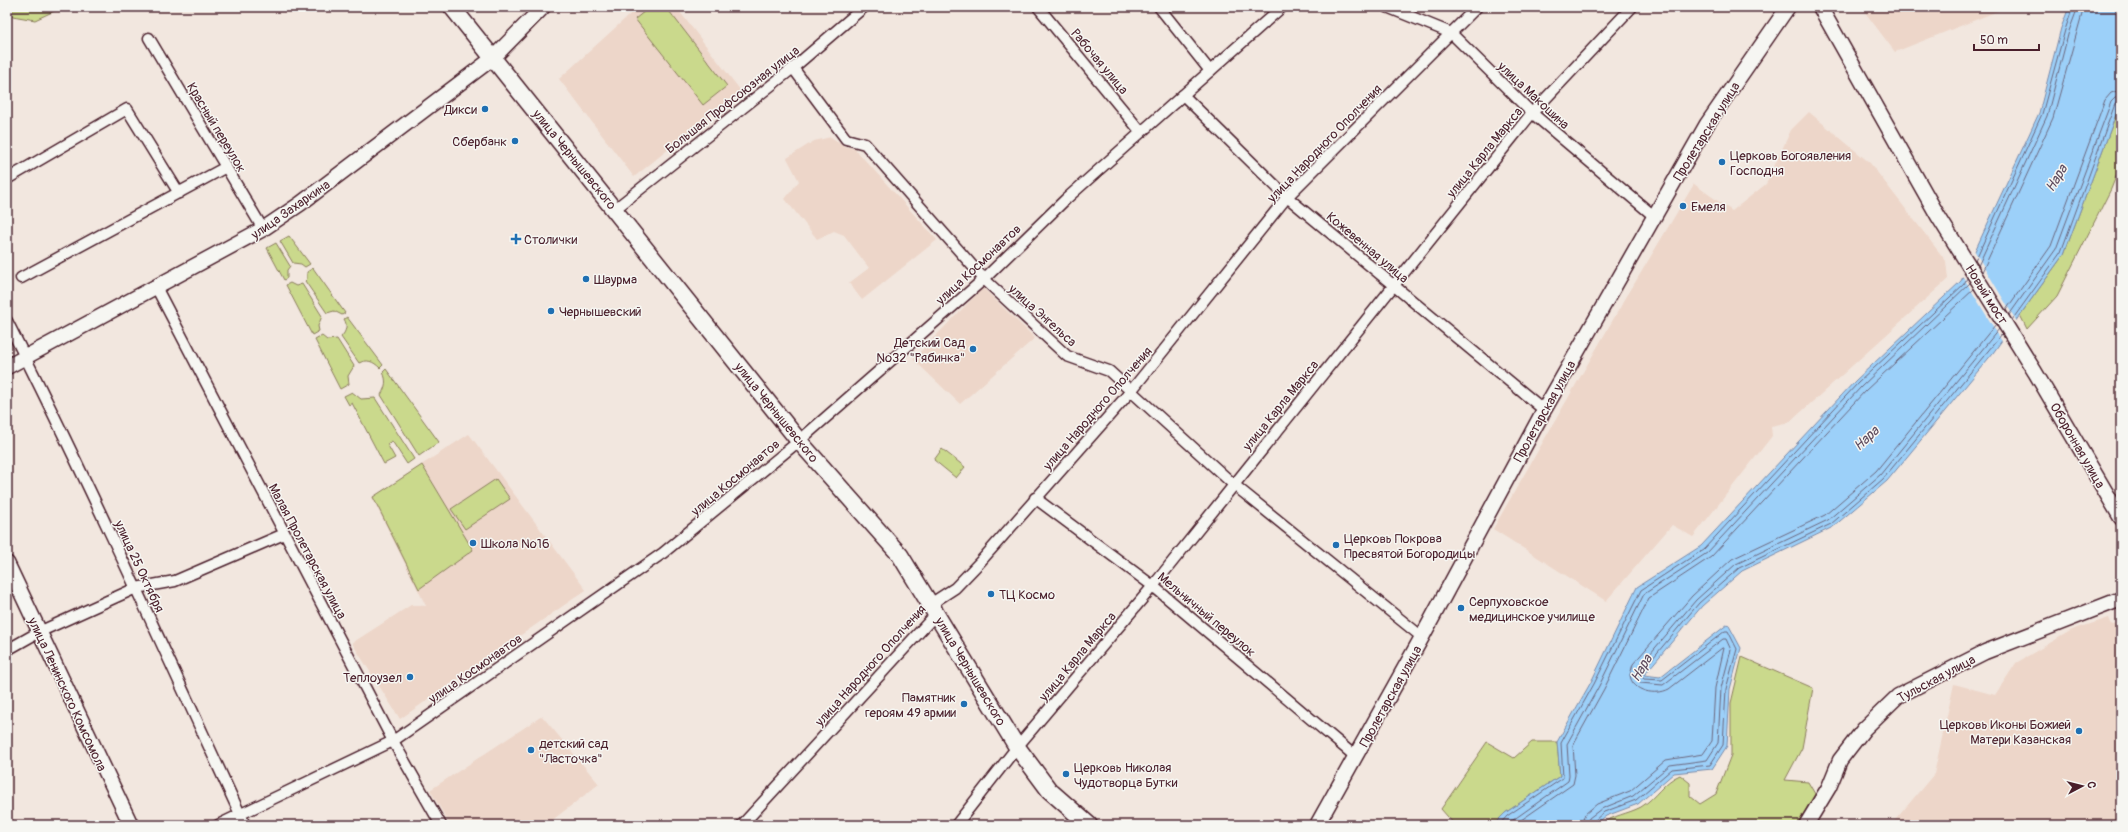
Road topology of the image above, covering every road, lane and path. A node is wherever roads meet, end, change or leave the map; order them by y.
1 (452, 7) edge
2 (543, 7) edge
3 (864, 7) edge
4 (1038, 7) edge
5 (1159, 7) edge
6 (1282, 7) edge
7 (1387, 7) edge
8 (1477, 7) edge
9 (1632, 7) edge
10 (1788, 7) edge
11 (1820, 7) edge
12 (1451, 33) junction
13 (149, 38) dead end
14 (493, 58) junction
15 (793, 68) junction
16 (1210, 72) junction
17 (1183, 95) junction
18 (1532, 113) junction
19 (1141, 132) junction
20 (226, 167) junction
21 (7, 179) edge
22 (179, 193) junction
23 (1287, 197) junction
24 (615, 208) junction
25 (1655, 217) junction
26 (263, 229) junction
27 (21, 278) dead end
28 (984, 279) junction
29 (1393, 286) junction
30 (156, 287) junction
31 (7, 321) edge
32 (25, 357) junction
33 (7, 367) edge
34 (2035, 372) joint
35 (1131, 391) junction
36 (1544, 410) junction
37 (799, 441) junction
38 (1233, 484) junction
39 (1035, 498) junction
40 (2121, 518) edge
41 (284, 534) junction
42 (7, 563) edge
43 (1153, 586) junction
44 (136, 588) junction
45 (2121, 600) edge
46 (937, 613) junction
47 (38, 632) junction
48 (1422, 637) junction
49 (7, 650) edge
50 (393, 741) junction
51 (1017, 747) junction
52 (1356, 757) junction
53 (240, 814) junction
54 (131, 825) edge
55 (218, 825) edge
56 (245, 825) edge
57 (441, 825) edge
58 (742, 825) edge
59 (956, 825) edge
60 (1089, 825) edge
61 (1317, 825) edge
62 (1806, 825) edge

1 - 14 main road, улица Чернышевского
2 - 14 street, улица Захаркина
3 - 15 street, Большая Профсоюзная улица
4 - 19 street, Рабочая улица
5 - 16 street
6 - 16 street, улица Космонавтов
7 - 12 street, улица Макошина
8 - 12 street, улица Народного Ополчения
9 - 18 street, улица Карла Маркса
10 - 25 street, Пролетарская улица
11 - 34 street, Новый мост
12 - 18 street, улица Макошина
12 - 23 street, улица Народного Ополчения
13 - 20 street, Красный переулок
14 - 24 main road, улица Чернышевского
14 - 26 street, улица Захаркина
15 - 24 street, Большая Профсоюзная улица
15 - 28 street, улица Энгельса
16 - 17 street, улица Космонавтов
17 - 19 street, улица Космонавтов
17 - 23 street, Кожевенная улица
18 - 25 street, улица Макошина
18 - 29 street, улица Карла Маркса
19 - 28 street, улица Космонавтов
20 - 22 street
20 - 26 street, Красный переулок
21 - 22 street
22 - 27 street
23 - 29 street, Кожевенная улица
23 - 35 street, улица Народного Ополчения
24 - 37 main road, улица Чернышевского
25 - 36 street, Пролетарская улица
26 - 30 street, улица Захаркина
28 - 35 street, улица Энгельса
28 - 37 street, улица Космонавтов
29 - 36 street, Кожевенная улица
29 - 38 street, улица Карла Маркса
30 - 32 street, улица Захаркина
30 - 41 street, Малая Пролетарская улица
31 - 32 street, улица 25 Октября
32 - 33 street, улица Захаркина
32 - 44 street, улица 25 Октября
34 - 40 street, Оборонная улица
35 - 38 street, улица Энгельса
35 - 39 street, улица Народного Ополчения
36 - 48 street, Пролетарская улица
37 - 46 main road, улица Чернышевского
37 - 50 street, улица Космонавтов
38 - 43 street, улица Карла Маркса
38 - 48 street, улица Энгельса
39 - 43 street, Мельничный переулок
39 - 46 street, улица Народного Ополчения
41 - 44 street
41 - 50 street, Малая Пролетарская улица
42 - 47 street, улица Ленинского Комсомола
43 - 51 street, улица Карла Маркса
43 - 52 street, Мельничный переулок
44 - 47 street
44 - 53 street, улица 25 Октября
45 - 62 street, Тульская улица
46 - 51 main road, улица Чернышевского
46 - 58 street, улица Народного Ополчения
47 - 49 street
47 - 54 street, улица Ленинского Комсомола
48 - 52 street, Пролетарская улица
50 - 53 street, улица Космонавтов
50 - 57 street, Малая Пролетарская улица
51 - 59 street, улица Карла Маркса
51 - 60 main road, улица Чернышевского
52 - 61 street, Пролетарская улица
53 - 55 street, улица Космонавтов
53 - 56 street, улица 25 Октября

